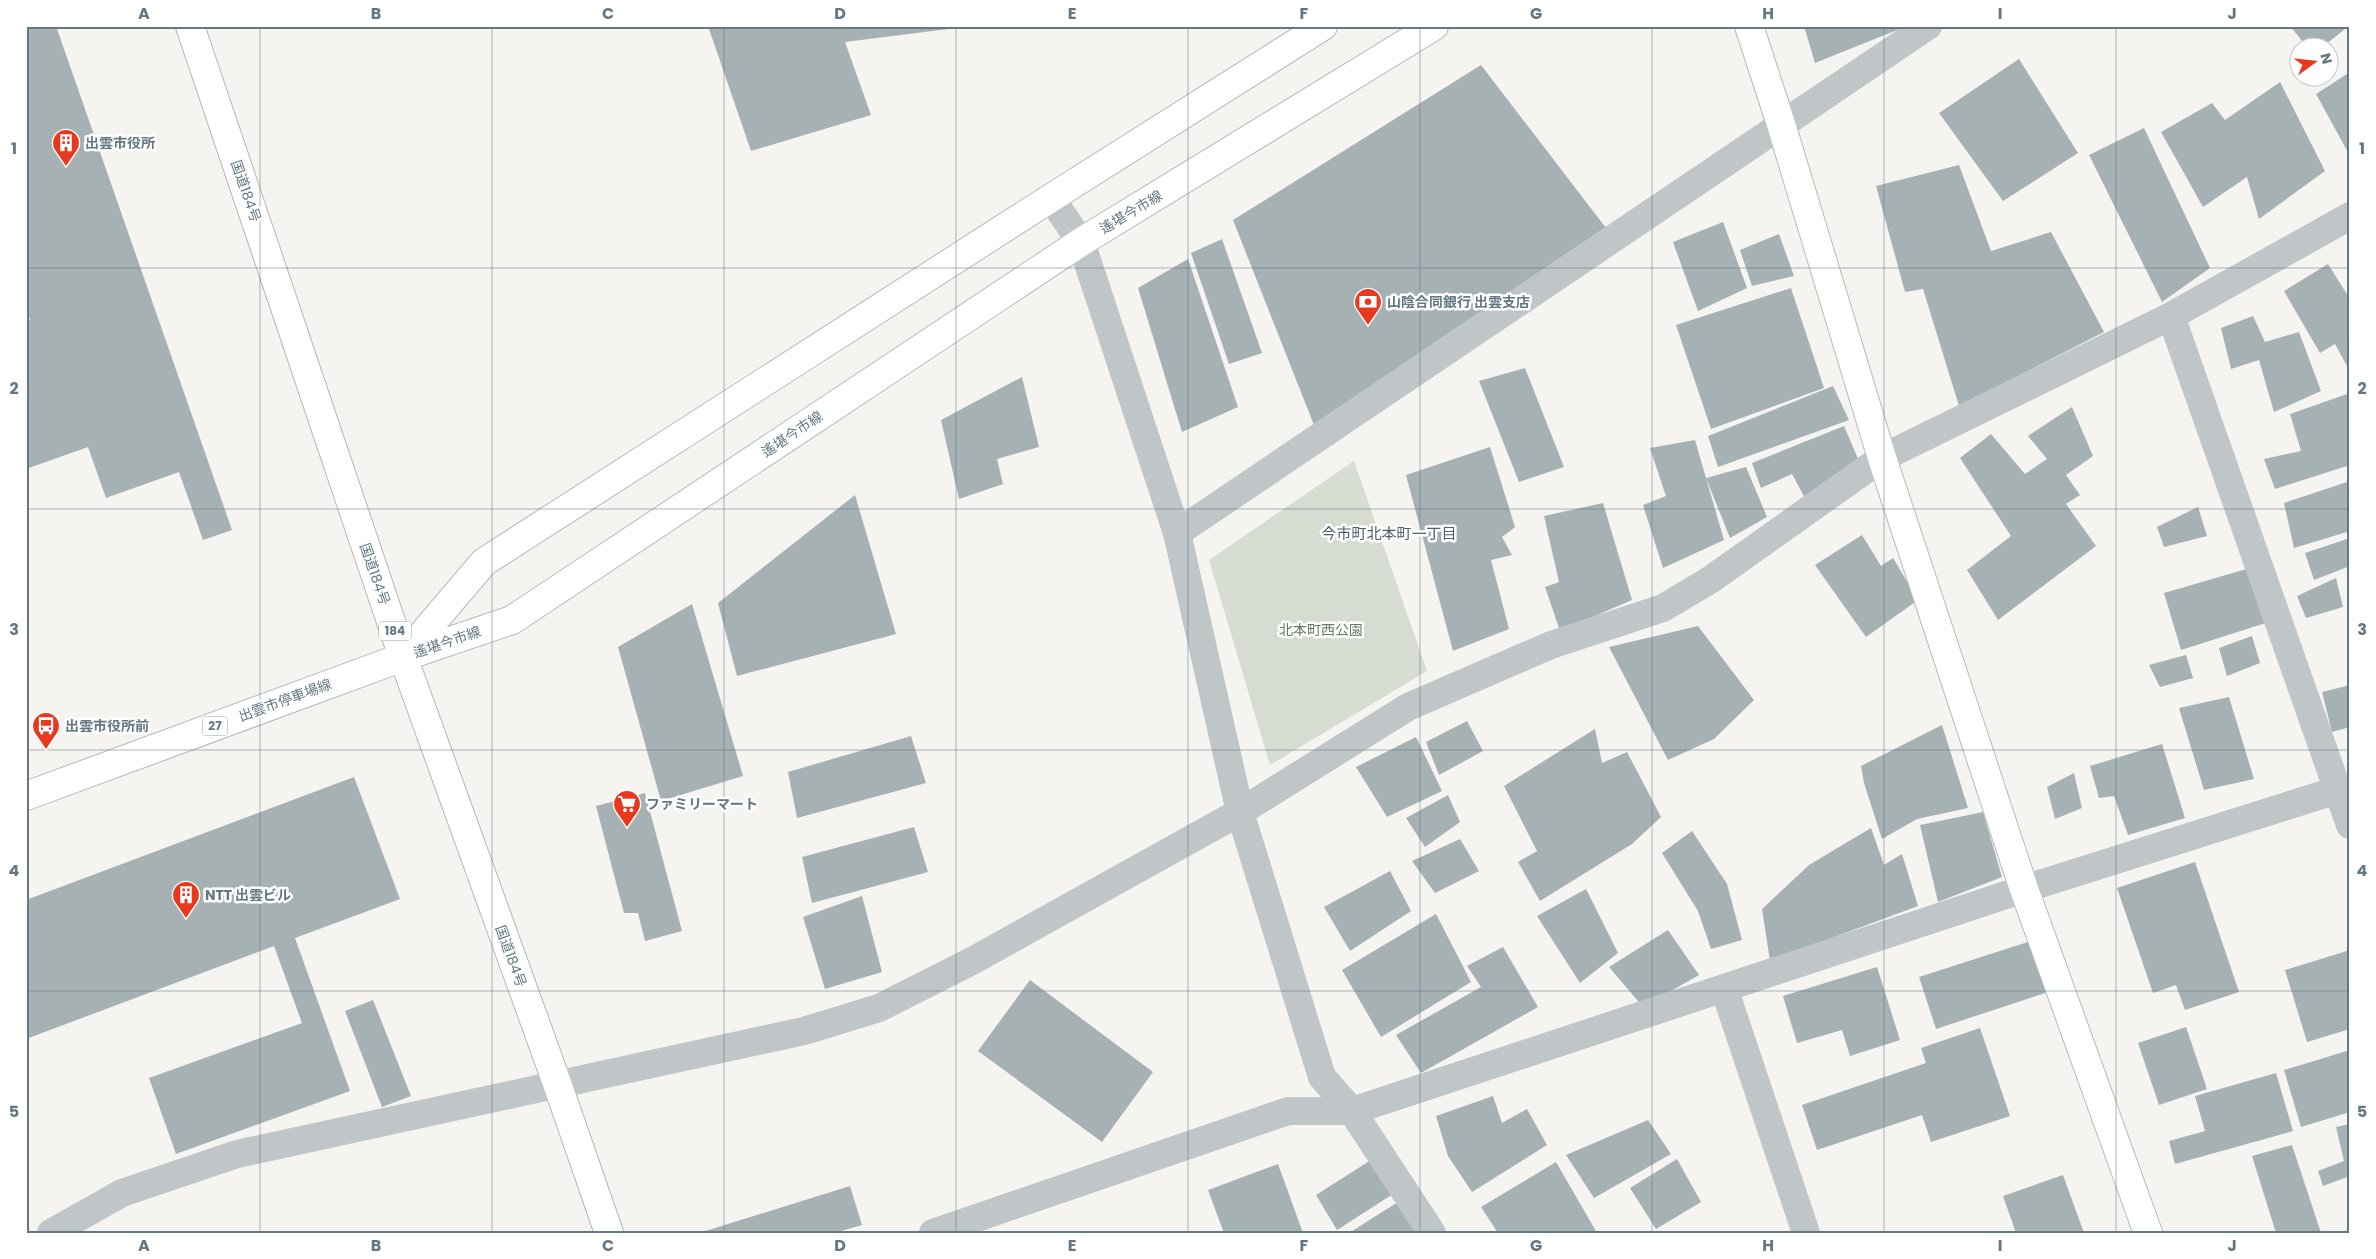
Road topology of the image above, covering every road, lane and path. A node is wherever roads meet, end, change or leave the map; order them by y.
1 (190, 26) edge
2 (1324, 26) edge
3 (1434, 26) edge
4 (1749, 26) edge
5 (1928, 26) edge
6 (1781, 124) junction
7 (1051, 198) junction
8 (2350, 216) edge
9 (1081, 242) junction
10 (2172, 316) junction
11 (1882, 458) junction
12 (1177, 533) junction
13 (403, 657) junction
14 (2344, 788) edge
15 (26, 796) edge
16 (1240, 812) junction
17 (2350, 825) edge
18 (2024, 889) junction
19 (1724, 988) junction
20 (558, 1083) junction
21 (1352, 1111) junction
22 (51, 1233) edge
23 (609, 1233) edge
24 (933, 1233) edge
25 (1432, 1233) edge
26 (1806, 1233) edge
27 (2148, 1233) edge

1 - 13 main road, 国道184号 / 184
2 - 7 main road, 遙堪今市線
3 - 9 main road, 遙堪今市線
4 - 6 main road
5 - 6 street
6 - 11 main road
6 - 12 street
7 - 9 street
7 - 13 main road, 遙堪今市線
8 - 10 street
9 - 12 street
9 - 13 main road, 遙堪今市線
10 - 11 street
10 - 14 street
11 - 16 street
11 - 18 main road
12 - 16 street
13 - 15 main road, 出雲市停車場線 / 27
13 - 20 main road, 国道184号 / 184
14 - 17 street
14 - 18 street
16 - 20 street
16 - 21 street
18 - 19 street
18 - 27 main road
19 - 21 street
19 - 26 street
20 - 22 street
20 - 23 main road, 国道184号 / 184
21 - 24 street
21 - 25 street

